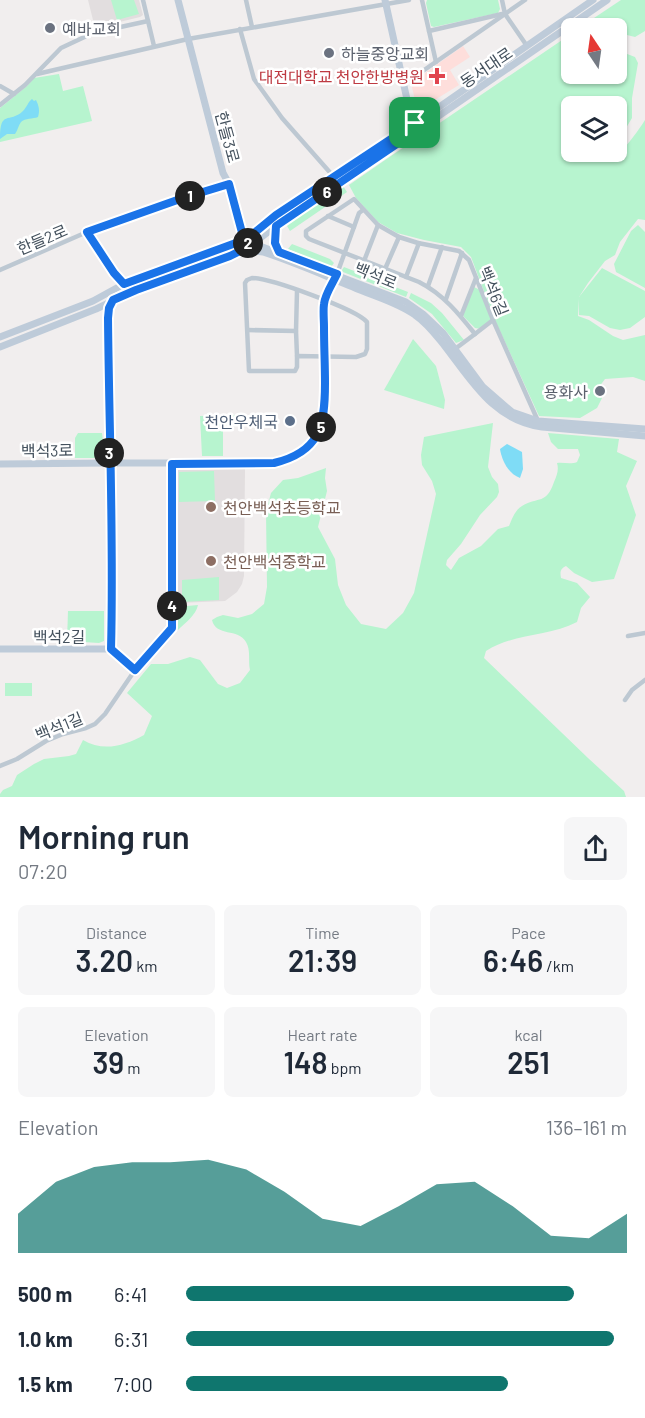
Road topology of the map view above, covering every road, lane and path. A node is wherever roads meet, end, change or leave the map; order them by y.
1 (143, 0) edge
2 (178, 0) edge
3 (246, 0) edge
4 (409, 0) edge
5 (422, 0) edge
6 (502, 0) edge
7 (525, 0) edge
8 (593, 0) edge
9 (607, 0) edge
10 (386, 2) edge
11 (505, 14) junction
12 (148, 21) junction
13 (252, 27) junction
14 (240, 29) junction
15 (429, 31) junction
16 (188, 39) junction
17 (154, 46) junction
18 (527, 46) junction
19 (436, 62) junction
20 (37, 74) junction
21 (404, 84) junction
22 (0, 86) edge
23 (14, 94) junction
24 (0, 105) edge
25 (417, 126) junction
26 (334, 177) junction
27 (229, 184) junction
28 (363, 210) junction
29 (328, 216) junction
30 (378, 225) junction
31 (276, 226) junction
32 (354, 227) junction
33 (87, 232) junction
34 (399, 237) junction
35 (244, 240) junction
36 (420, 243) junction
37 (252, 245) junction
38 (442, 247) junction
39 (263, 252) junction
40 (279, 252) junction
41 (345, 253) junction
42 (462, 254) junction
43 (230, 256) junction
44 (364, 261) junction
45 (385, 269) junction
46 (0, 270) edge
47 (335, 277) junction
48 (406, 277) junction
49 (476, 278) junction
50 (124, 284) junction
51 (428, 286) junction
52 (297, 291) junction
53 (446, 299) junction
54 (113, 300) junction
55 (325, 300) junction
56 (89, 311) junction
57 (461, 316) junction
58 (108, 318) junction
59 (493, 320) junction
60 (248, 330) junction
61 (296, 331) junction
62 (475, 334) junction
63 (0, 337) edge
64 (0, 347) edge
65 (455, 350) junction
66 (297, 356) junction
67 (324, 357) junction
68 (538, 421) junction
69 (645, 429) edge
70 (645, 436) edge
71 (110, 463) junction
72 (0, 464) edge
73 (172, 464) junction
74 (645, 633) edge
75 (628, 636) dead end
76 (111, 649) junction
77 (0, 650) edge
78 (135, 670) junction
79 (645, 680) edge
80 (625, 700) dead end
81 (0, 766) edge

1 - 12 street
2 - 16 main road, 한들3로
3 - 13 street
4 - 10 street
5 - 15 street
6 - 11 street
7 - 11 street
8 - 18 main road, 동서대로
9 - 25 main road, 동서대로
10 - 13 street
10 - 21 main road
11 - 15 street
11 - 18 street
11 - 19 street
12 - 17 street
12 - 20 street
13 - 14 street
14 - 16 street
14 - 26 street
15 - 19 street
16 - 17 street
16 - 27 main road, 한들3로
17 - 20 street
18 - 25 main road, 동서대로
19 - 21 street
20 - 23 street
21 - 25 main road
22 - 23 street
23 - 24 street
25 - 26 main road, 동서대로
25 - 31 main road, 동서대로
26 - 35 main road, 동서대로
27 - 33 street, 한들2로
27 - 35 main road, 한들3로
28 - 29 street, 백석6길
28 - 30 street, 백석6길
28 - 32 street, 백석3로
29 - 32 street
29 - 41 street
30 - 34 street, 백석6길
30 - 44 street
31 - 37 main road, 동서대로
31 - 40 main road
32 - 41 street, 백석3로
33 - 46 street, 한들2로
33 - 50 street
34 - 36 street, 백석6길
34 - 45 street
35 - 37 main road, 백석로
35 - 50 main road
36 - 38 street, 백석6길
36 - 48 street
37 - 39 main road
37 - 40 main road, 백석로
37 - 43 main road, 동서대로
38 - 42 street, 백석6길
38 - 51 street
39 - 43 main road, 백석로
39 - 47 main road, 백석로
40 - 47 main road, 백석로
41 - 44 street
41 - 47 street, 백석3로
42 - 49 street, 백석6길
42 - 53 street
43 - 54 main road, 백석로
44 - 45 street
45 - 48 street
47 - 55 main road, 백석3로
47 - 65 main road, 백석로
47 - 70 main road, 백석로
48 - 51 street
49 - 57 street
49 - 59 street, 백석6길
50 - 63 main road
51 - 53 street
52 - 55 street
52 - 60 street
52 - 61 street
53 - 57 street
54 - 56 main road, 백석로
54 - 58 main road
55 - 67 main road, 백석3로
55 - 67 street
56 - 58 main road
56 - 64 main road, 백석로
57 - 62 street
58 - 71 main road
59 - 62 street
59 - 68 street, 백석6길
60 - 61 street
60 - 66 street
61 - 66 street
62 - 65 street
65 - 68 main road, 백석로
66 - 67 street
67 - 73 main road, 백석3로
68 - 69 main road, 백석로
71 - 72 main road, 백석3로
71 - 73 main road, 백석3로
71 - 76 main road
73 - 78 street, 백석1길
74 - 75 street
76 - 77 main road, 백석2길
76 - 78 street
78 - 81 street, 백석1길
79 - 80 street

